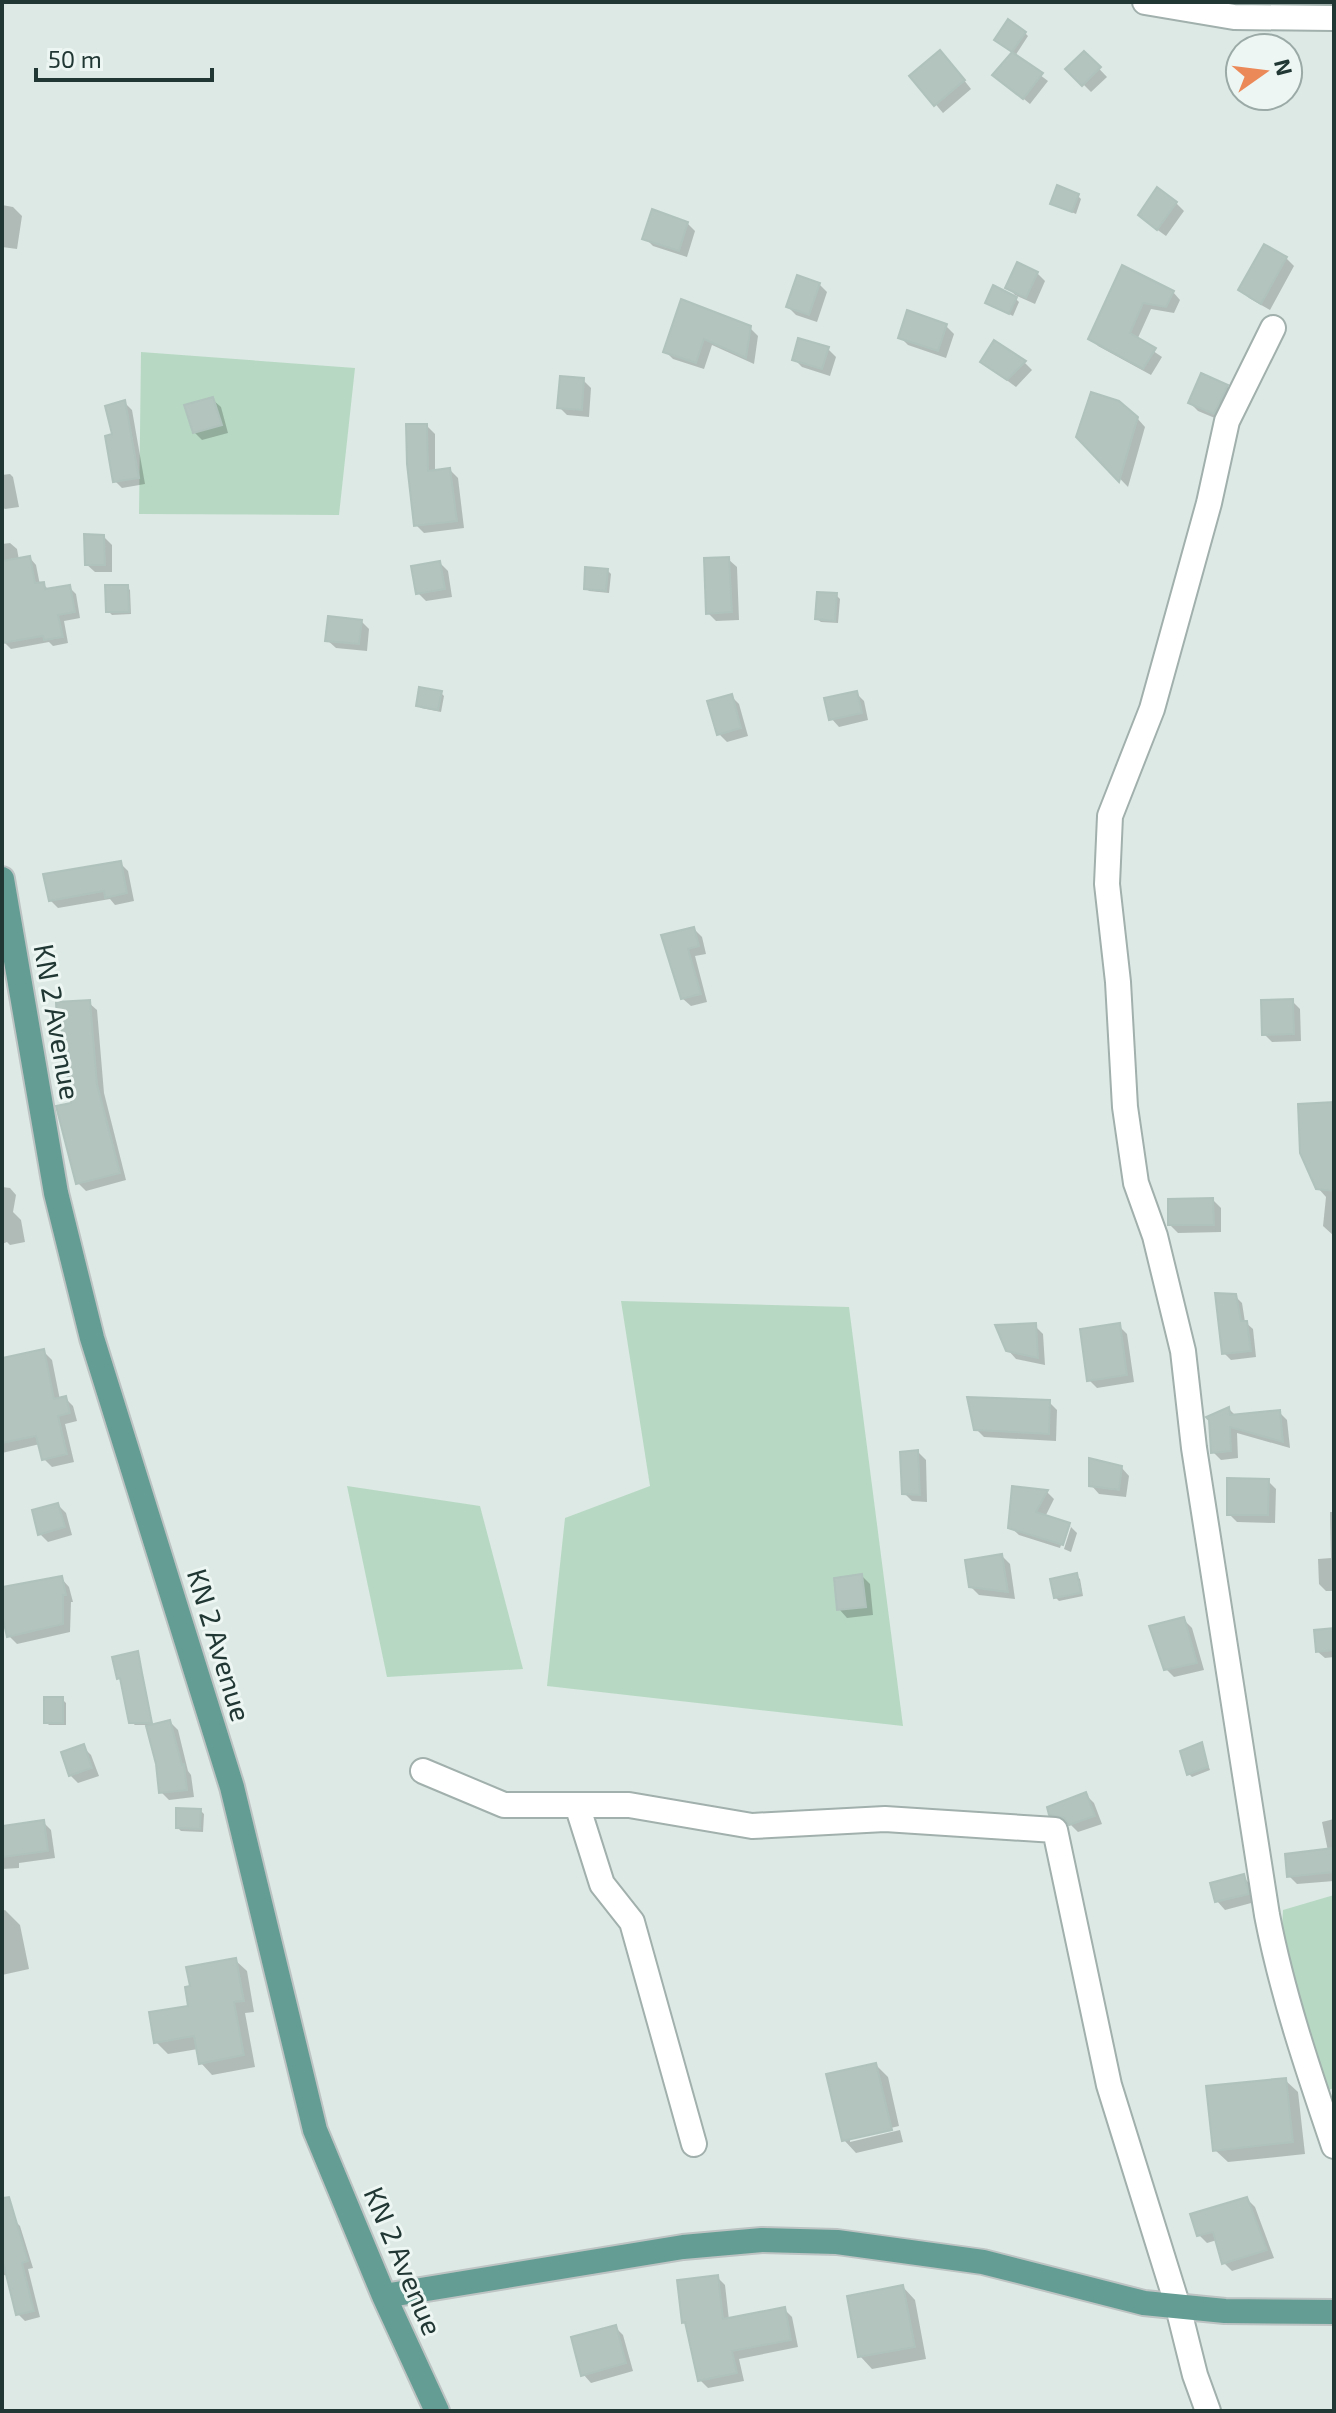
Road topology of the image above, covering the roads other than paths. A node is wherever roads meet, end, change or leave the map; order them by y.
1 (1145, 2) edge
2 (1334, 18) edge
3 (1273, 328) dead end
4 (2, 879) edge
5 (423, 1771) dead end
6 (577, 1805) junction
7 (694, 2144) dead end
8 (1334, 2146) edge
9 (384, 2296) junction
10 (1178, 2307) junction
11 (1334, 2312) edge
12 (437, 2411) edge
13 (1208, 2411) edge

1 - 2 street
3 - 8 street
4 - 9 main road, KN 2 Avenue
5 - 6 street
6 - 7 street
6 - 10 street
9 - 10 main road
9 - 12 main road, KN 2 Avenue
10 - 11 main road
10 - 13 street

